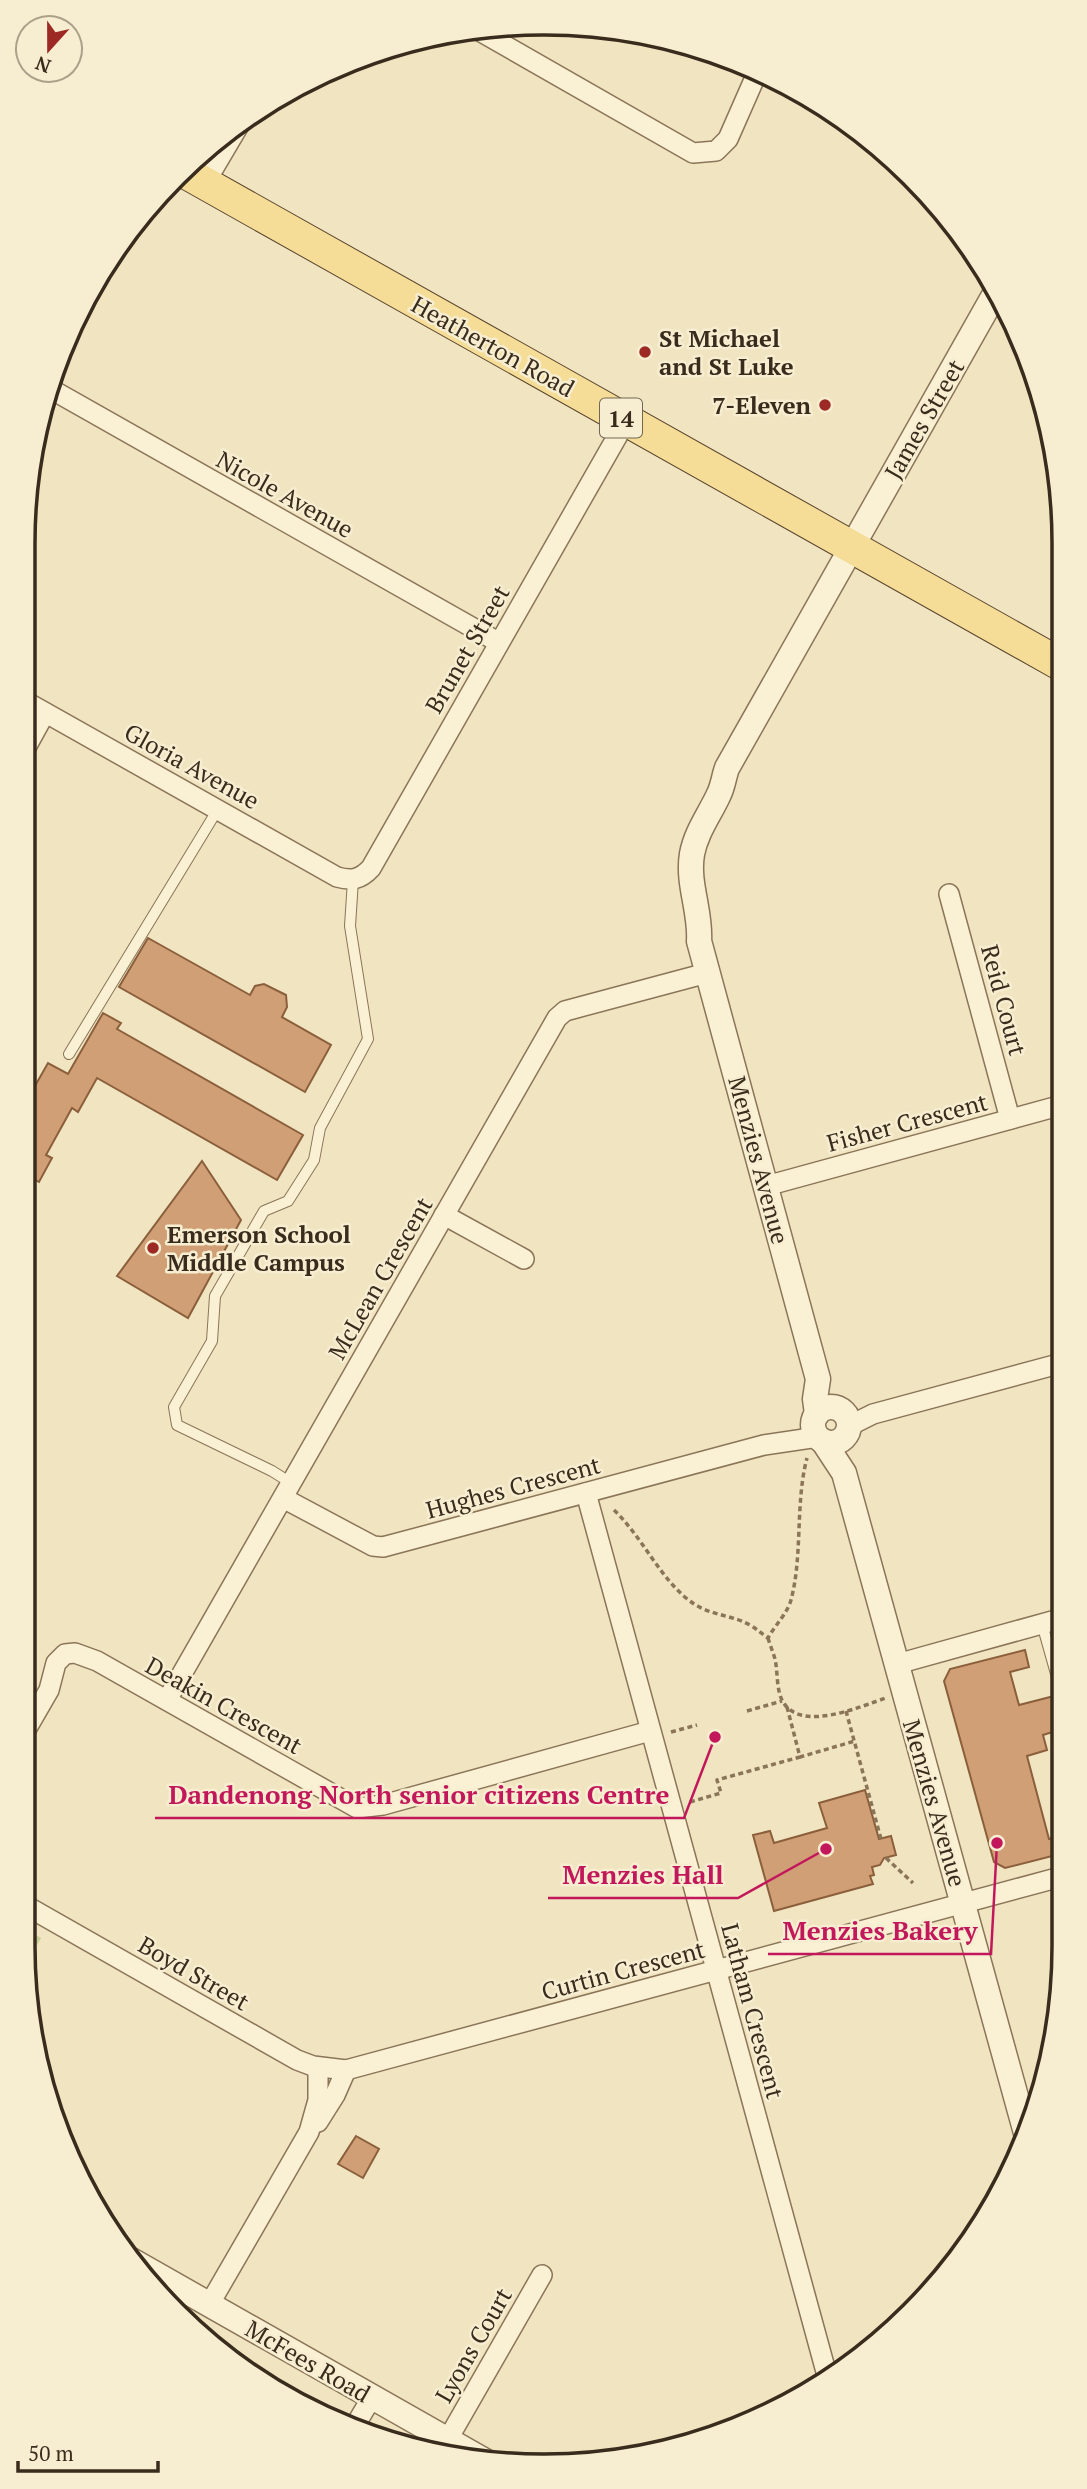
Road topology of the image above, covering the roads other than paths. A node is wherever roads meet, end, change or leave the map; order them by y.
1 (491, 38) edge
2 (754, 81) edge
3 (206, 163) edge
4 (194, 177) edge
5 (991, 301) edge
6 (58, 394) edge
7 (626, 421) junction
8 (851, 547) junction
9 (498, 642) junction
10 (1052, 660) edge
11 (35, 707) edge
12 (45, 713) junction
13 (35, 731) edge
14 (219, 809) junction
15 (345, 878) junction
16 (949, 894) dead end
17 (707, 972) junction
18 (69, 1054) dead end
19 (1052, 1108) edge
20 (1010, 1119) junction
21 (766, 1186) junction
22 (444, 1215) junction
23 (524, 1259) dead end
24 (1052, 1366) edge
25 (828, 1428) junction
26 (287, 1491) junction
27 (586, 1493) junction
28 (1052, 1621) edge
29 (1042, 1624) junction
30 (1052, 1661) edge
31 (897, 1664) junction
32 (167, 1700) junction
33 (35, 1714) edge
34 (650, 1731) junction
35 (1052, 1879) edge
36 (962, 1903) junction
37 (35, 1910) edge
38 (717, 1970) junction
39 (318, 2067) junction
40 (346, 2070) junction
41 (1022, 2118) edge
42 (309, 2132) junction
43 (542, 2275) dead end
44 (157, 2276) edge
45 (209, 2305) junction
46 (825, 2369) edge
47 (372, 2397) junction
48 (359, 2419) edge
49 (447, 2439) junction
50 (462, 2447) edge

1 - 2 street
3 - 4 street
4 - 7 main road, Heatherton Road / 14
5 - 8 street, James Street
6 - 9 street, Nicole Avenue
7 - 8 main road, Heatherton Road / 14
7 - 9 street, Brunet Street
8 - 10 main road, Heatherton Road / 14
8 - 17 street, Menzies Avenue
9 - 15 street, Brunet Street
11 - 12 street, Gloria Avenue
12 - 13 street
12 - 14 street, Gloria Avenue
14 - 15 street, Gloria Avenue
14 - 18 lane
15 - 26 lane
16 - 20 street, Reid Court
17 - 21 street, Menzies Avenue
17 - 22 street, McLean Crescent
19 - 20 street, Fisher Crescent
20 - 21 street, Fisher Crescent
21 - 25 street, Menzies Avenue
22 - 23 street
22 - 26 street, McLean Crescent
24 - 25 street, Hughes Crescent
25 - 27 street, Hughes Crescent
25 - 31 street, Menzies Avenue
26 - 27 street, Hughes Crescent
26 - 32 street, McLean Crescent
27 - 34 street, Latham Crescent
28 - 29 street
29 - 30 lane
29 - 31 street
31 - 36 street, Menzies Avenue
32 - 33 street, Deakin Crescent
32 - 34 street, Deakin Crescent
34 - 38 street, Latham Crescent
35 - 36 street, Curtin Crescent
36 - 38 street, Curtin Crescent
36 - 41 street, Menzies Avenue
37 - 39 street, Boyd Street
38 - 40 street, Curtin Crescent
38 - 46 street, Latham Crescent
39 - 40 street, Boyd Street
39 - 42 street
40 - 42 street
42 - 45 street
43 - 49 street, Lyons Court
44 - 45 street, McFees Road
45 - 47 street, McFees Road
47 - 48 street
47 - 49 street, McFees Road
49 - 50 street, McFees Road

